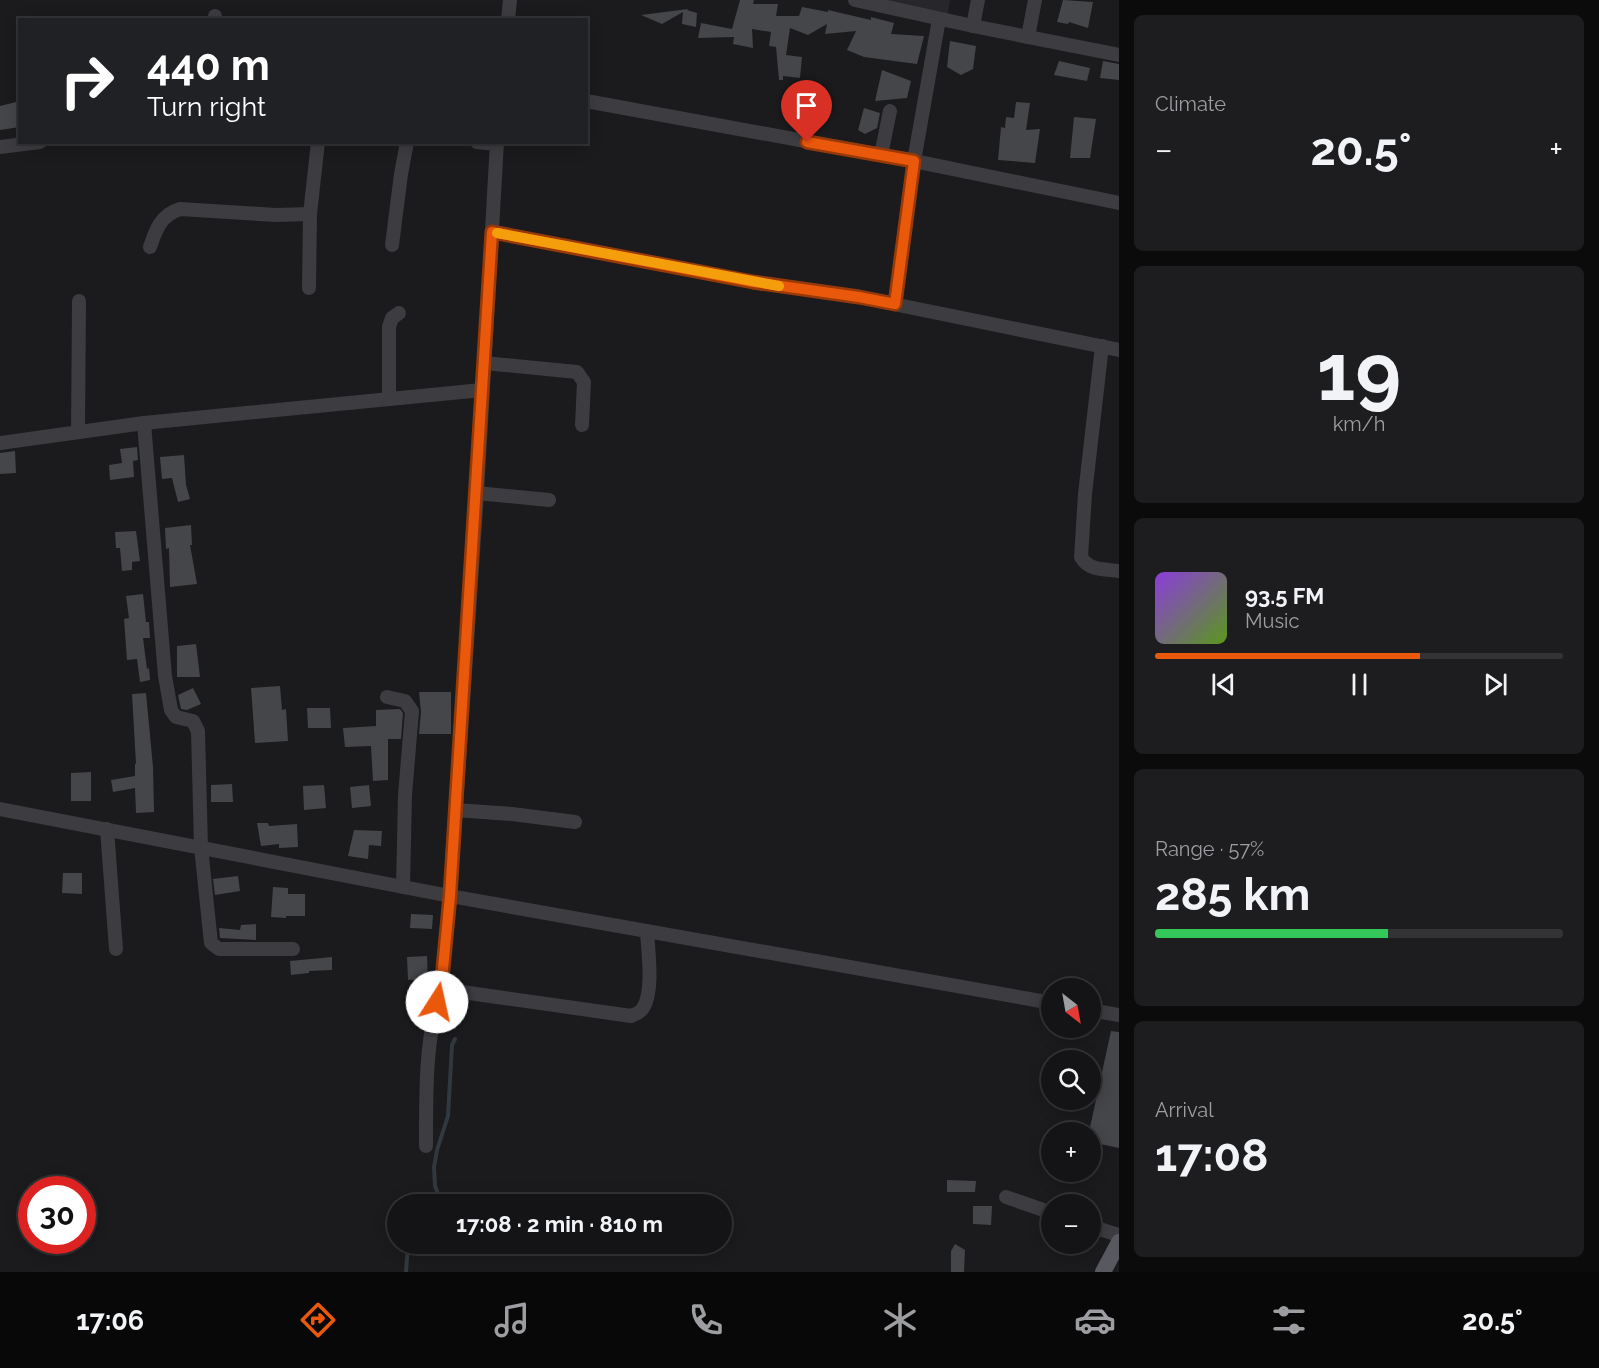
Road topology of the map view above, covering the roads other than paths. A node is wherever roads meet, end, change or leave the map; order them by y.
1 (510, 0) edge
2 (855, 0) edge
3 (978, 0) edge
4 (1035, 0) edge
5 (508, 18) edge
6 (939, 19) junction
7 (973, 26) junction
8 (1028, 37) junction
9 (1119, 55) edge
10 (588, 101) edge
11 (890, 111) dead end
12 (24, 144) edge
13 (318, 144) edge
14 (407, 144) edge
15 (497, 144) edge
16 (0, 147) edge
17 (881, 155) junction
18 (914, 161) junction
19 (1119, 203) edge
20 (310, 214) junction
21 (492, 232) junction
22 (392, 245) dead end
23 (150, 247) dead end
24 (309, 288) dead end
25 (78, 301) dead end
26 (895, 304) junction
27 (399, 313) dead end
28 (1102, 346) junction
29 (1119, 350) edge
30 (484, 363) junction
31 (482, 390) junction
32 (389, 399) junction
33 (144, 423) junction
34 (582, 425) dead end
35 (78, 432) junction
36 (0, 443) edge
37 (477, 493) junction
38 (549, 500) dead end
39 (1119, 571) edge
40 (387, 697) dead end
41 (0, 810) edge
42 (455, 810) junction
43 (575, 822) dead end
44 (107, 829) junction
45 (201, 847) junction
46 (403, 887) junction
47 (450, 896) junction
48 (647, 931) junction
49 (116, 949) dead end
50 (293, 949) dead end
51 (441, 989) junction
52 (1041, 1001) edge
53 (1101, 1012) edge
54 (1119, 1015) edge
55 (426, 1146) dead end
56 (1006, 1197) dead end
57 (1041, 1209) edge
58 (1101, 1229) edge
59 (1119, 1235) edge
60 (1119, 1242) edge
61 (1103, 1272) edge

1 - 5 street
2 - 6 street
3 - 7 street
4 - 8 street
6 - 7 street
6 - 18 street
7 - 8 street
8 - 9 street
10 - 17 street
11 - 17 street
12 - 16 street
13 - 20 street
14 - 22 street
15 - 21 street
17 - 18 street
18 - 19 street
18 - 26 street
20 - 23 street
20 - 24 street
21 - 26 street
21 - 30 street
25 - 35 street
26 - 28 street
27 - 32 street
28 - 29 street
28 - 39 street
30 - 31 street
30 - 34 street
31 - 32 street
31 - 37 street
32 - 33 street
33 - 35 street
33 - 45 street
35 - 36 street
37 - 38 street
37 - 42 street
40 - 46 street
41 - 44 street
42 - 43 street
42 - 47 street
44 - 45 street
44 - 49 street
45 - 46 street
45 - 50 street
46 - 47 street
47 - 48 street
47 - 51 street
48 - 51 street
48 - 52 street
51 - 55 street
53 - 54 street
56 - 57 street
58 - 59 street
60 - 61 main road

